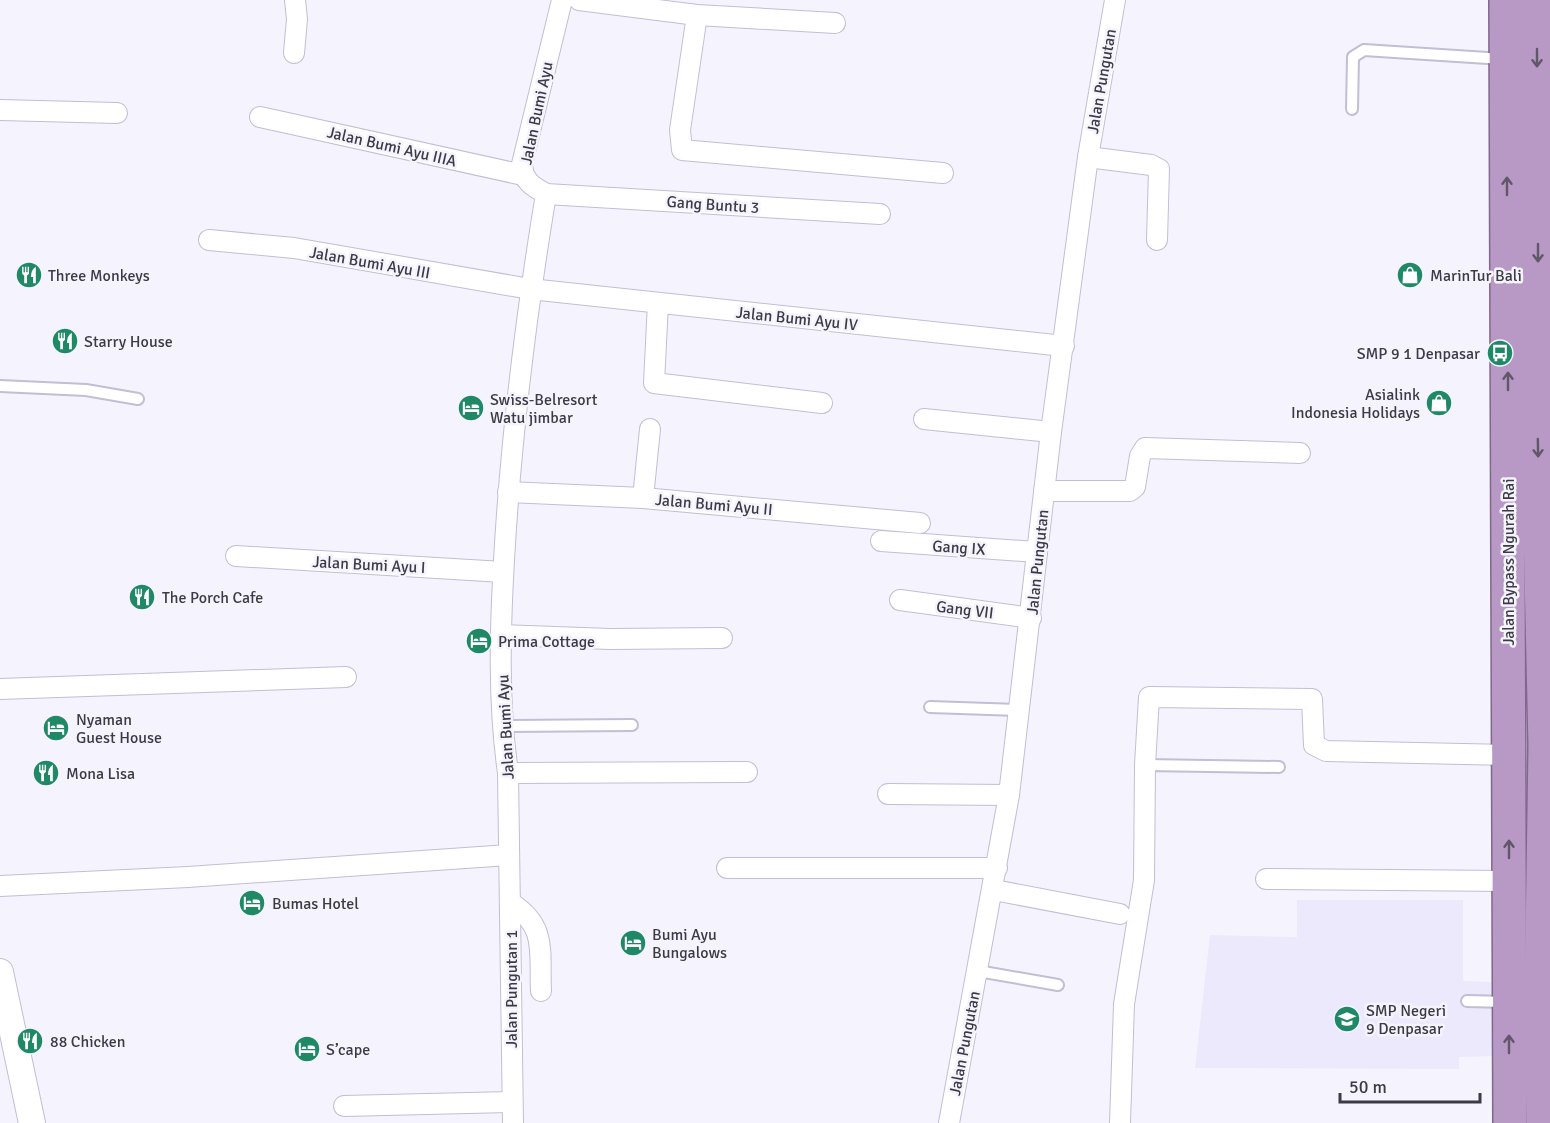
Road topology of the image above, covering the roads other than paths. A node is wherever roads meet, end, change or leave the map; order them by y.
1 (295, 0) edge
2 (562, 0) edge
3 (579, 0) edge
4 (1115, 0) edge
5 (1506, 0) edge
6 (1541, 11) edge
7 (697, 15) junction
8 (835, 23) dead end
9 (294, 53) dead end
10 (1507, 60) junction
11 (1544, 95) edge
12 (1352, 109) dead end
13 (0, 110) edge
14 (117, 113) dead end
15 (260, 117) dead end
16 (1088, 157) junction
17 (943, 173) dead end
18 (523, 175) junction
19 (546, 194) junction
20 (880, 214) dead end
21 (210, 240) dead end
22 (1157, 240) dead end
23 (530, 289) junction
24 (658, 303) junction
25 (1064, 346) junction
26 (1544, 378) edge
27 (0, 386) edge
28 (138, 399) dead end
29 (822, 402) dead end
30 (924, 419) dead end
31 (651, 429) dead end
32 (1051, 432) junction
33 (1300, 453) dead end
34 (1044, 491) junction
35 (508, 492) junction
36 (644, 498) junction
37 (1545, 511) edge
38 (920, 523) dead end
39 (881, 541) dead end
40 (1037, 552) junction
41 (236, 556) dead end
42 (503, 572) junction
43 (900, 600) dead end
44 (1031, 618) junction
45 (501, 635) junction
46 (722, 638) dead end
47 (346, 676) dead end
48 (0, 689) edge
49 (930, 707) dead end
50 (1020, 710) junction
51 (632, 725) dead end
52 (501, 726) junction
53 (1509, 755) junction
54 (1145, 765) junction
55 (1279, 767) dead end
56 (747, 772) dead end
57 (508, 773) junction
58 (888, 794) dead end
59 (1009, 795) junction
60 (509, 855) junction
61 (727, 868) dead end
62 (997, 868) junction
63 (1266, 879) dead end
64 (1509, 880) junction
65 (0, 886) edge
66 (994, 890) junction
67 (511, 903) junction
68 (1120, 914) dead end
69 (1547, 929) edge
70 (978, 970) junction
71 (0, 972) edge
72 (1058, 985) dead end
73 (541, 991) dead end
74 (1467, 1001) dead end
75 (1509, 1002) junction
76 (1546, 1030) edge
77 (512, 1101) junction
78 (344, 1106) dead end
79 (32, 1123) edge
80 (513, 1123) edge
81 (949, 1123) edge
82 (1120, 1123) edge
83 (1510, 1123) edge
84 (1543, 1123) edge

1 - 9 street
2 - 18 street, Jalan Bumi Ayu
3 - 7 street
4 - 16 street, Jalan Pungutan
5 - 10 highway, Jalan Bypass Ngurah Rai
6 -> 11 highway, Jalan Bypass Ngurah Rai
7 - 8 street
7 - 17 street
10 - 12 lane
53 -> 10 highway, Jalan Bypass Ngurah Rai
11 -> 26 highway, Jalan Bypass Ngurah Rai
13 - 14 street
15 - 18 street, Jalan Bumi Ayu IIIA
16 - 22 street
16 - 25 street, Jalan Pungutan
18 - 19 street, Jalan Bumi Ayu
19 - 20 street, Gang Buntu 3
19 - 23 street, Jalan Bumi Ayu
21 - 23 street, Jalan Bumi Ayu III
23 - 24 street, Jalan Bumi Ayu IV
23 - 35 street, Jalan Bumi Ayu
24 - 25 street, Jalan Bumi Ayu IV
24 - 29 street
25 - 32 street, Jalan Pungutan
26 -> 37 highway, Jalan Bypass Ngurah Rai
27 - 28 lane
30 - 32 street
31 - 36 street
32 - 34 street, Jalan Pungutan
33 - 34 street
34 - 40 street, Jalan Pungutan
35 - 36 street, Jalan Bumi Ayu II
35 - 42 street, Jalan Bumi Ayu
36 - 38 street, Jalan Bumi Ayu II
37 - 69 highway, Jalan Bypass Ngurah Rai
39 - 40 street, Gang IX
40 - 44 street, Jalan Pungutan
41 - 42 street, Jalan Bumi Ayu I
42 - 45 street, Jalan Bumi Ayu
43 - 44 street, Gang VII
44 - 50 street, Jalan Pungutan
45 - 46 street
45 - 52 street, Jalan Bumi Ayu
47 - 48 street
49 - 50 lane
50 - 59 street, Jalan Pungutan
51 - 52 lane
52 - 57 street, Jalan Bumi Ayu
53 - 54 street
64 -> 53 highway, Jalan Bypass Ngurah Rai
54 - 55 lane
54 - 82 street
56 - 57 street
57 - 60 street, Jalan Bumi Ayu
58 - 59 street
59 - 62 street, Jalan Pungutan
60 - 65 street
60 - 67 street, Jalan Pungutan 1
61 - 62 street
62 - 66 street, Jalan Pungutan
63 - 64 street
64 - 75 highway, Jalan Bypass Ngurah Rai
66 - 68 street
66 - 70 street, Jalan Pungutan
67 - 73 street
67 - 77 street, Jalan Pungutan 1
69 - 76 highway, Jalan Bypass Ngurah Rai
70 - 72 lane
70 - 81 street, Jalan Pungutan
71 - 79 street
74 - 75 lane
83 -> 75 highway, Jalan Bypass Ngurah Rai
76 - 84 highway, Jalan Bypass Ngurah Rai
77 - 78 street
77 - 80 street, Jalan Pungutan 1

